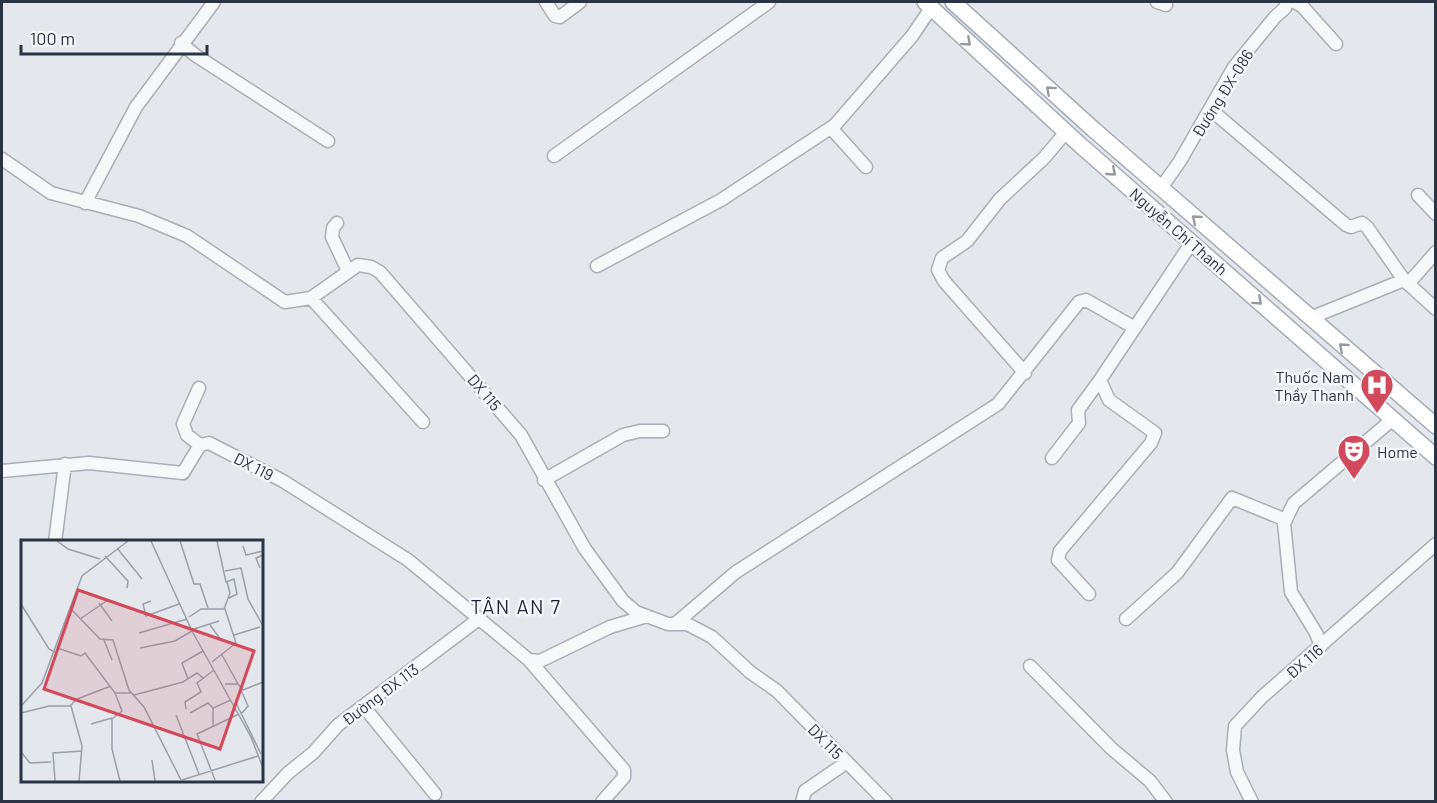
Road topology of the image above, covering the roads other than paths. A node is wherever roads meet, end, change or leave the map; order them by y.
1 (214, 2) edge
2 (546, 2) edge
3 (580, 2) edge
4 (769, 2) edge
5 (953, 2) edge
6 (1287, 2) edge
7 (1294, 2) edge
8 (931, 4) edge
9 (181, 43) junction
10 (1336, 44) dead end
11 (1210, 110) junction
12 (831, 128) junction
13 (1066, 132) junction
14 (328, 141) dead end
15 (554, 156) dead end
16 (2, 159) edge
17 (866, 167) dead end
18 (1161, 188) junction
19 (1418, 195) dead end
20 (85, 203) junction
21 (1436, 214) edge
22 (337, 223) dead end
23 (1192, 242) junction
24 (1436, 252) edge
25 (597, 266) dead end
26 (348, 271) junction
27 (1406, 282) junction
28 (311, 298) junction
29 (1436, 309) edge
30 (1310, 318) junction
31 (1135, 328) junction
32 (1296, 335) junction
33 (1025, 373) junction
34 (1100, 380) junction
35 (199, 388) dead end
36 (1393, 419) junction
37 (423, 422) dead end
38 (1436, 426) edge
39 (663, 431) dead end
40 (200, 445) junction
41 (1436, 457) edge
42 (1052, 458) dead end
43 (65, 464) junction
44 (2, 471) edge
45 (544, 480) junction
46 (1286, 520) junction
47 (55, 540) edge
48 (1436, 544) edge
49 (1089, 594) dead end
50 (647, 616) junction
51 (480, 618) junction
52 (1126, 619) dead end
53 (675, 624) junction
54 (1321, 646) junction
55 (529, 660) junction
56 (1030, 666) dead end
57 (364, 707) junction
58 (847, 762) junction
59 (435, 794) dead end
60 (261, 801) edge
61 (602, 801) edge
62 (802, 801) edge
63 (886, 801) edge
64 (1166, 801) edge
65 (1252, 801) edge

1 - 9 street
2 - 3 street
4 - 15 street
18 -> 5 main road, Nguyễn Chí Thanh
6 - 11 street, Đường ĐX-086
7 - 10 street
8 - 12 street
8 -> 13 main road, Nguyễn Chí Thanh
9 - 14 street
9 - 20 street
11 - 18 street, Đường ĐX-086
11 - 27 street
12 - 17 street
12 - 25 street
13 -> 23 main road, Nguyễn Chí Thanh
13 - 33 street
16 - 20 street
30 -> 18 main road, Nguyễn Chí Thanh
19 - 21 street
20 - 28 street
22 - 26 street
23 - 31 street
23 -> 32 main road, Nguyễn Chí Thanh
24 - 27 street
26 - 28 street
26 - 45 street, DX 115
27 - 29 street
27 - 30 street
28 - 37 street
30 - 32 main road
38 -> 30 main road, Nguyễn Chí Thanh
31 - 33 street
31 - 34 street
32 - 36 main road, Nguyễn Chí Thanh
33 - 53 street
34 - 42 street
34 - 49 street
35 - 40 street
36 - 41 main road, Nguyễn Chí Thanh
36 - 46 street
39 - 45 street
40 - 43 street
40 - 51 street, DX 119
43 - 44 street
43 - 47 street
45 - 50 street, DX 115
46 - 52 street
46 - 54 street
48 - 54 street, ĐX 116
50 - 53 street, DX 115
50 - 55 street
51 - 55 street, DX 119
51 - 57 street, Đường ĐX 113
53 - 58 street, DX 115
54 - 65 street, ĐX 116
55 - 61 street, DX 119
56 - 64 street
57 - 59 street
57 - 60 street, Đường ĐX 113
58 - 62 street
58 - 63 street, DX 115

